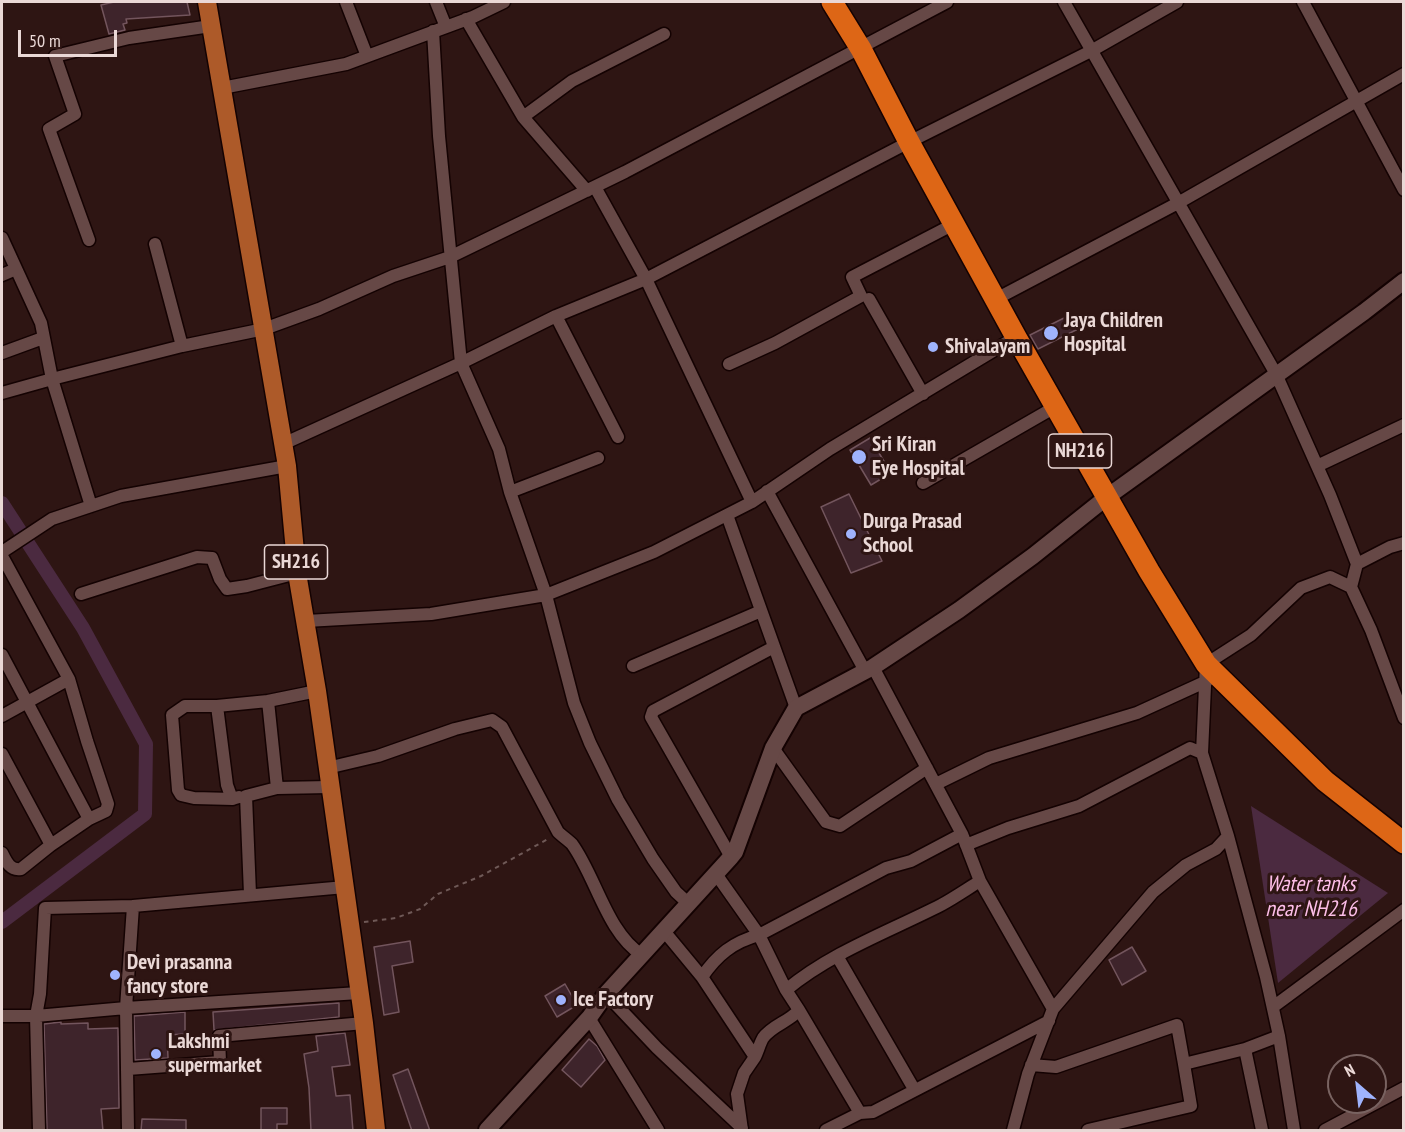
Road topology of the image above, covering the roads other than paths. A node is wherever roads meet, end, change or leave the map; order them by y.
1 (207, 2) edge
2 (346, 2) edge
3 (436, 2) edge
4 (504, 2) edge
5 (832, 2) edge
6 (947, 2) edge
7 (1064, 2) edge
8 (1178, 2) edge
9 (1303, 2) edge
10 (466, 19) junction
11 (211, 26) junction
12 (446, 27) junction
13 (433, 31) junction
14 (664, 34) dead end
15 (861, 49) junction
16 (1091, 51) junction
17 (367, 56) junction
18 (1404, 74) edge
19 (222, 88) junction
20 (1357, 102) junction
21 (523, 117) junction
22 (909, 142) junction
23 (591, 189) junction
24 (1404, 190) edge
25 (1178, 203) junction
26 (954, 224) junction
27 (2, 238) edge
28 (89, 240) dead end
29 (155, 244) dead end
30 (450, 256) junction
31 (16, 268) junction
32 (2, 275) edge
33 (646, 279) junction
34 (1401, 287) edge
35 (869, 299) dead end
36 (996, 300) junction
37 (556, 316) junction
38 (264, 329) junction
39 (43, 338) junction
40 (1016, 338) junction
41 (182, 346) junction
42 (2, 353) edge
43 (461, 363) junction
44 (729, 364) dead end
45 (1276, 374) junction
46 (52, 379) junction
47 (2, 393) edge
48 (923, 394) junction
49 (1055, 407) junction
50 (1404, 425) edge
51 (618, 437) dead end
52 (283, 444) junction
53 (598, 458) dead end
54 (287, 466) junction
55 (1317, 466) junction
56 (923, 483) dead end
57 (767, 491) junction
58 (510, 492) junction
59 (1107, 497) junction
60 (752, 502) junction
61 (92, 506) junction
62 (727, 515) junction
63 (1404, 543) edge
64 (2, 554) edge
65 (1357, 564) junction
66 (297, 573) junction
67 (1351, 587) junction
68 (81, 594) dead end
69 (546, 595) junction
70 (761, 611) junction
71 (306, 621) junction
72 (774, 647) junction
73 (2, 656) edge
74 (633, 666) dead end
75 (869, 669) junction
76 (1206, 672) junction
77 (69, 678) junction
78 (317, 691) junction
79 (268, 701) junction
80 (27, 702) junction
81 (217, 706) junction
82 (796, 708) junction
83 (2, 716) edge
84 (1404, 718) edge
85 (772, 748) junction
86 (1202, 753) junction
87 (2, 754) edge
88 (327, 768) junction
89 (927, 768) junction
90 (936, 784) junction
91 (329, 787) junction
92 (277, 788) junction
93 (246, 796) junction
94 (233, 799) junction
95 (89, 819) junction
96 (1228, 836) junction
97 (964, 840) junction
98 (1404, 843) edge
99 (51, 845) junction
100 (2, 853) edge
101 (731, 857) junction
102 (716, 874) junction
103 (980, 881) junction
104 (345, 887) junction
105 (250, 894) junction
106 (689, 904) junction
107 (133, 906) junction
108 (1404, 910) edge
109 (664, 931) junction
110 (759, 935) junction
111 (642, 956) junction
112 (837, 956) junction
113 (702, 977) junction
114 (786, 990) junction
115 (359, 993) junction
116 (606, 994) junction
117 (1273, 1007) junction
118 (126, 1008) junction
119 (799, 1010) junction
120 (1051, 1015) junction
121 (2, 1016) edge
122 (36, 1016) junction
123 (589, 1018) junction
124 (364, 1023) junction
125 (1279, 1036) junction
126 (1245, 1049) junction
127 (756, 1057) junction
128 (1184, 1064) junction
129 (1031, 1065) junction
130 (128, 1069) junction
131 (1404, 1088) edge
132 (914, 1089) junction
133 (860, 1113) junction
134 (377, 1129) edge
135 (486, 1129) edge
136 (743, 1130) edge
137 (39, 1131) edge
138 (128, 1131) edge
139 (658, 1131) edge
140 (826, 1131) edge
141 (1012, 1131) edge
142 (1088, 1131) edge
143 (1262, 1131) edge
144 (1294, 1131) edge
145 (1325, 1131) edge

1 - 11 main road, SH216
2 - 17 street
3 - 12 street
4 - 10 street
5 - 15 highway, NH216
6 - 15 street
7 - 16 street
8 - 16 street
9 - 20 street
10 - 12 street
10 - 21 street
11 - 19 main road, SH216
11 - 28 street
12 - 13 street
13 - 17 street
13 - 30 street
14 - 21 street
15 - 22 highway, NH216
15 - 23 street
16 - 22 street
16 - 25 street
17 - 19 street
18 - 20 street
19 - 38 main road, SH216
20 - 24 street
20 - 25 street
21 - 23 street
22 - 26 highway, NH216
22 - 33 street
23 - 30 street
23 - 33 street
25 - 36 street
25 - 45 street
26 - 36 highway, NH216
26 - 44 street
27 - 31 street
29 - 41 street
30 - 38 street
30 - 43 street
31 - 32 street
31 - 39 street
33 - 37 street
33 - 60 street
34 - 45 street
35 - 48 street
36 - 40 highway, NH216
37 - 43 street
37 - 51 street
38 - 41 street
38 - 52 main road, SH216
39 - 42 street
39 - 46 street
40 - 48 street
40 - 49 highway, NH216
41 - 46 street
43 - 52 street
43 - 58 street
45 - 55 street
45 - 59 street
46 - 47 street
46 - 61 street
48 - 57 street
49 - 56 street
49 - 59 highway, NH216
50 - 55 street
52 - 54 main road, SH216
53 - 58 street
54 - 61 street
54 - 66 main road, SH216
55 - 65 street
57 - 60 street
57 - 75 street
58 - 69 street
59 - 75 street
59 - 76 highway, NH216
60 - 62 street
61 - 64 street
62 - 69 street
62 - 70 street
63 - 65 street
64 - 77 street
65 - 67 street
66 - 68 street
66 - 71 main road, SH216
67 - 76 street
67 - 84 street
69 - 71 street
69 - 106 street
70 - 72 street
70 - 74 street
71 - 78 main road, SH216
72 - 82 street
72 - 101 street
73 - 80 street
75 - 82 street
75 - 89 street
76 - 86 street
76 - 90 street
76 - 98 highway, NH216
77 - 80 street
77 - 95 street
78 - 79 street
78 - 88 main road, SH216
79 - 81 street
79 - 92 street
80 - 83 street
80 - 95 street
81 - 94 street
81 - 94 street
82 - 85 street
85 - 89 street
85 - 101 street
86 - 96 street
86 - 97 street
87 - 99 street
88 - 91 main road, SH216
88 - 111 street
89 - 90 street
90 - 97 street
91 - 92 street
91 - 104 main road, SH216
92 - 93 street
93 - 94 street
93 - 105 street
95 - 99 street
96 - 117 street
96 - 120 street
97 - 103 street
97 - 110 street
99 - 100 street
101 - 102 street
102 - 106 street
102 - 110 street
103 - 112 street
103 - 120 street
104 - 105 street
104 - 115 main road, SH216
105 - 107 street
106 - 109 street
107 - 118 street
107 - 122 street
108 - 117 street
109 - 111 street
109 - 113 street
110 - 113 street
110 - 114 street
111 - 116 street
112 - 114 street
112 - 132 street
113 - 127 street
114 - 119 street
115 - 118 street
115 - 124 main road, SH216
116 - 123 street
116 - 136 street
117 - 125 street
118 - 122 street
118 - 130 street
119 - 127 street
119 - 133 street
120 - 129 street
120 - 132 street
121 - 122 street
122 - 137 street
123 - 135 street
123 - 139 street
124 - 130 street
124 - 134 main road, SH216
125 - 126 street
125 - 144 street
126 - 128 street
126 - 143 street
127 - 136 street
128 - 129 street
128 - 142 street
129 - 141 street
130 - 138 street
131 - 145 street
132 - 133 street
133 - 140 street

